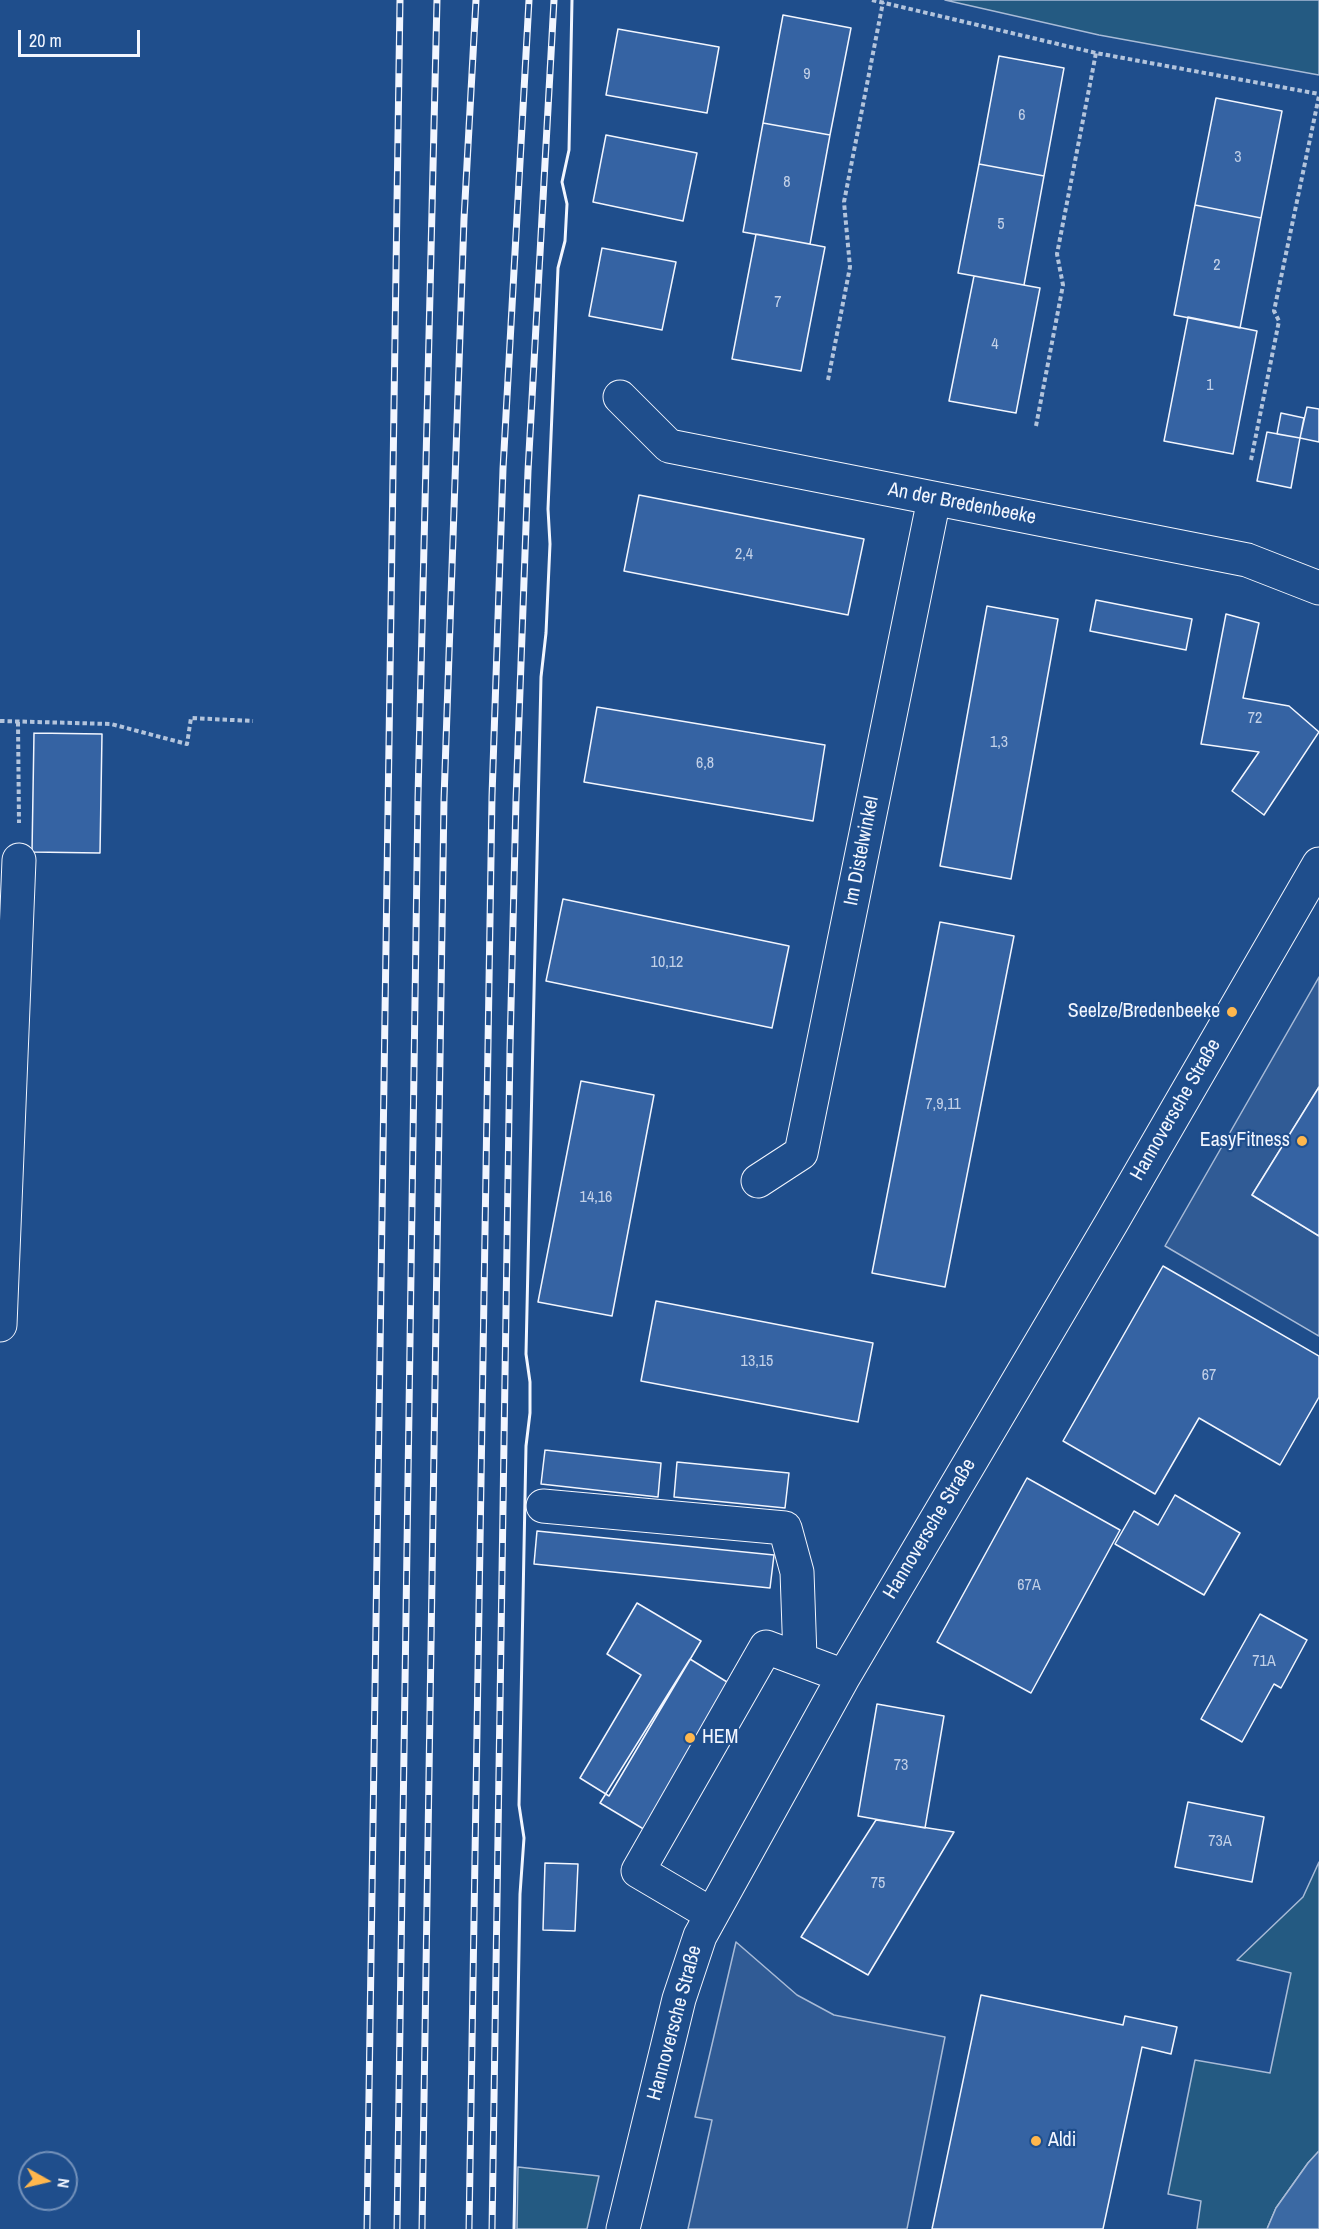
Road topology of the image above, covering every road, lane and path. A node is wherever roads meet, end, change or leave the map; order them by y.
1 (872, 0) edge
2 (883, 3) junction
3 (1096, 53) junction
4 (1319, 95) edge
5 (828, 380) dead end
6 (620, 397) dead end
7 (1036, 426) dead end
8 (1251, 460) dead end
9 (934, 499) junction
10 (1319, 588) edge
11 (0, 721) edge
12 (254, 721) dead end
13 (18, 722) junction
14 (19, 860) joint
15 (1319, 864) edge
16 (758, 1181) dead end
17 (0, 1325) edge
18 (543, 1506) dead end
19 (800, 1657) junction
20 (844, 1676) junction
21 (711, 1914) junction
22 (623, 2229) edge

1 - 2 path
2 - 3 path
2 - 5 path
3 - 4 path
3 - 7 path
4 - 8 path
6 - 9 street, An der Bredenbeeke
9 - 10 street, An der Bredenbeeke
9 - 16 street, Im Distelwinkel
11 - 13 path
12 - 13 path
13 - 14 path
14 - 17 street
15 - 20 street, Hannoversche Straße
18 - 19 street
19 - 20 street
19 - 21 street
20 - 21 street, Hannoversche Straße
21 - 22 street, Hannoversche Straße

